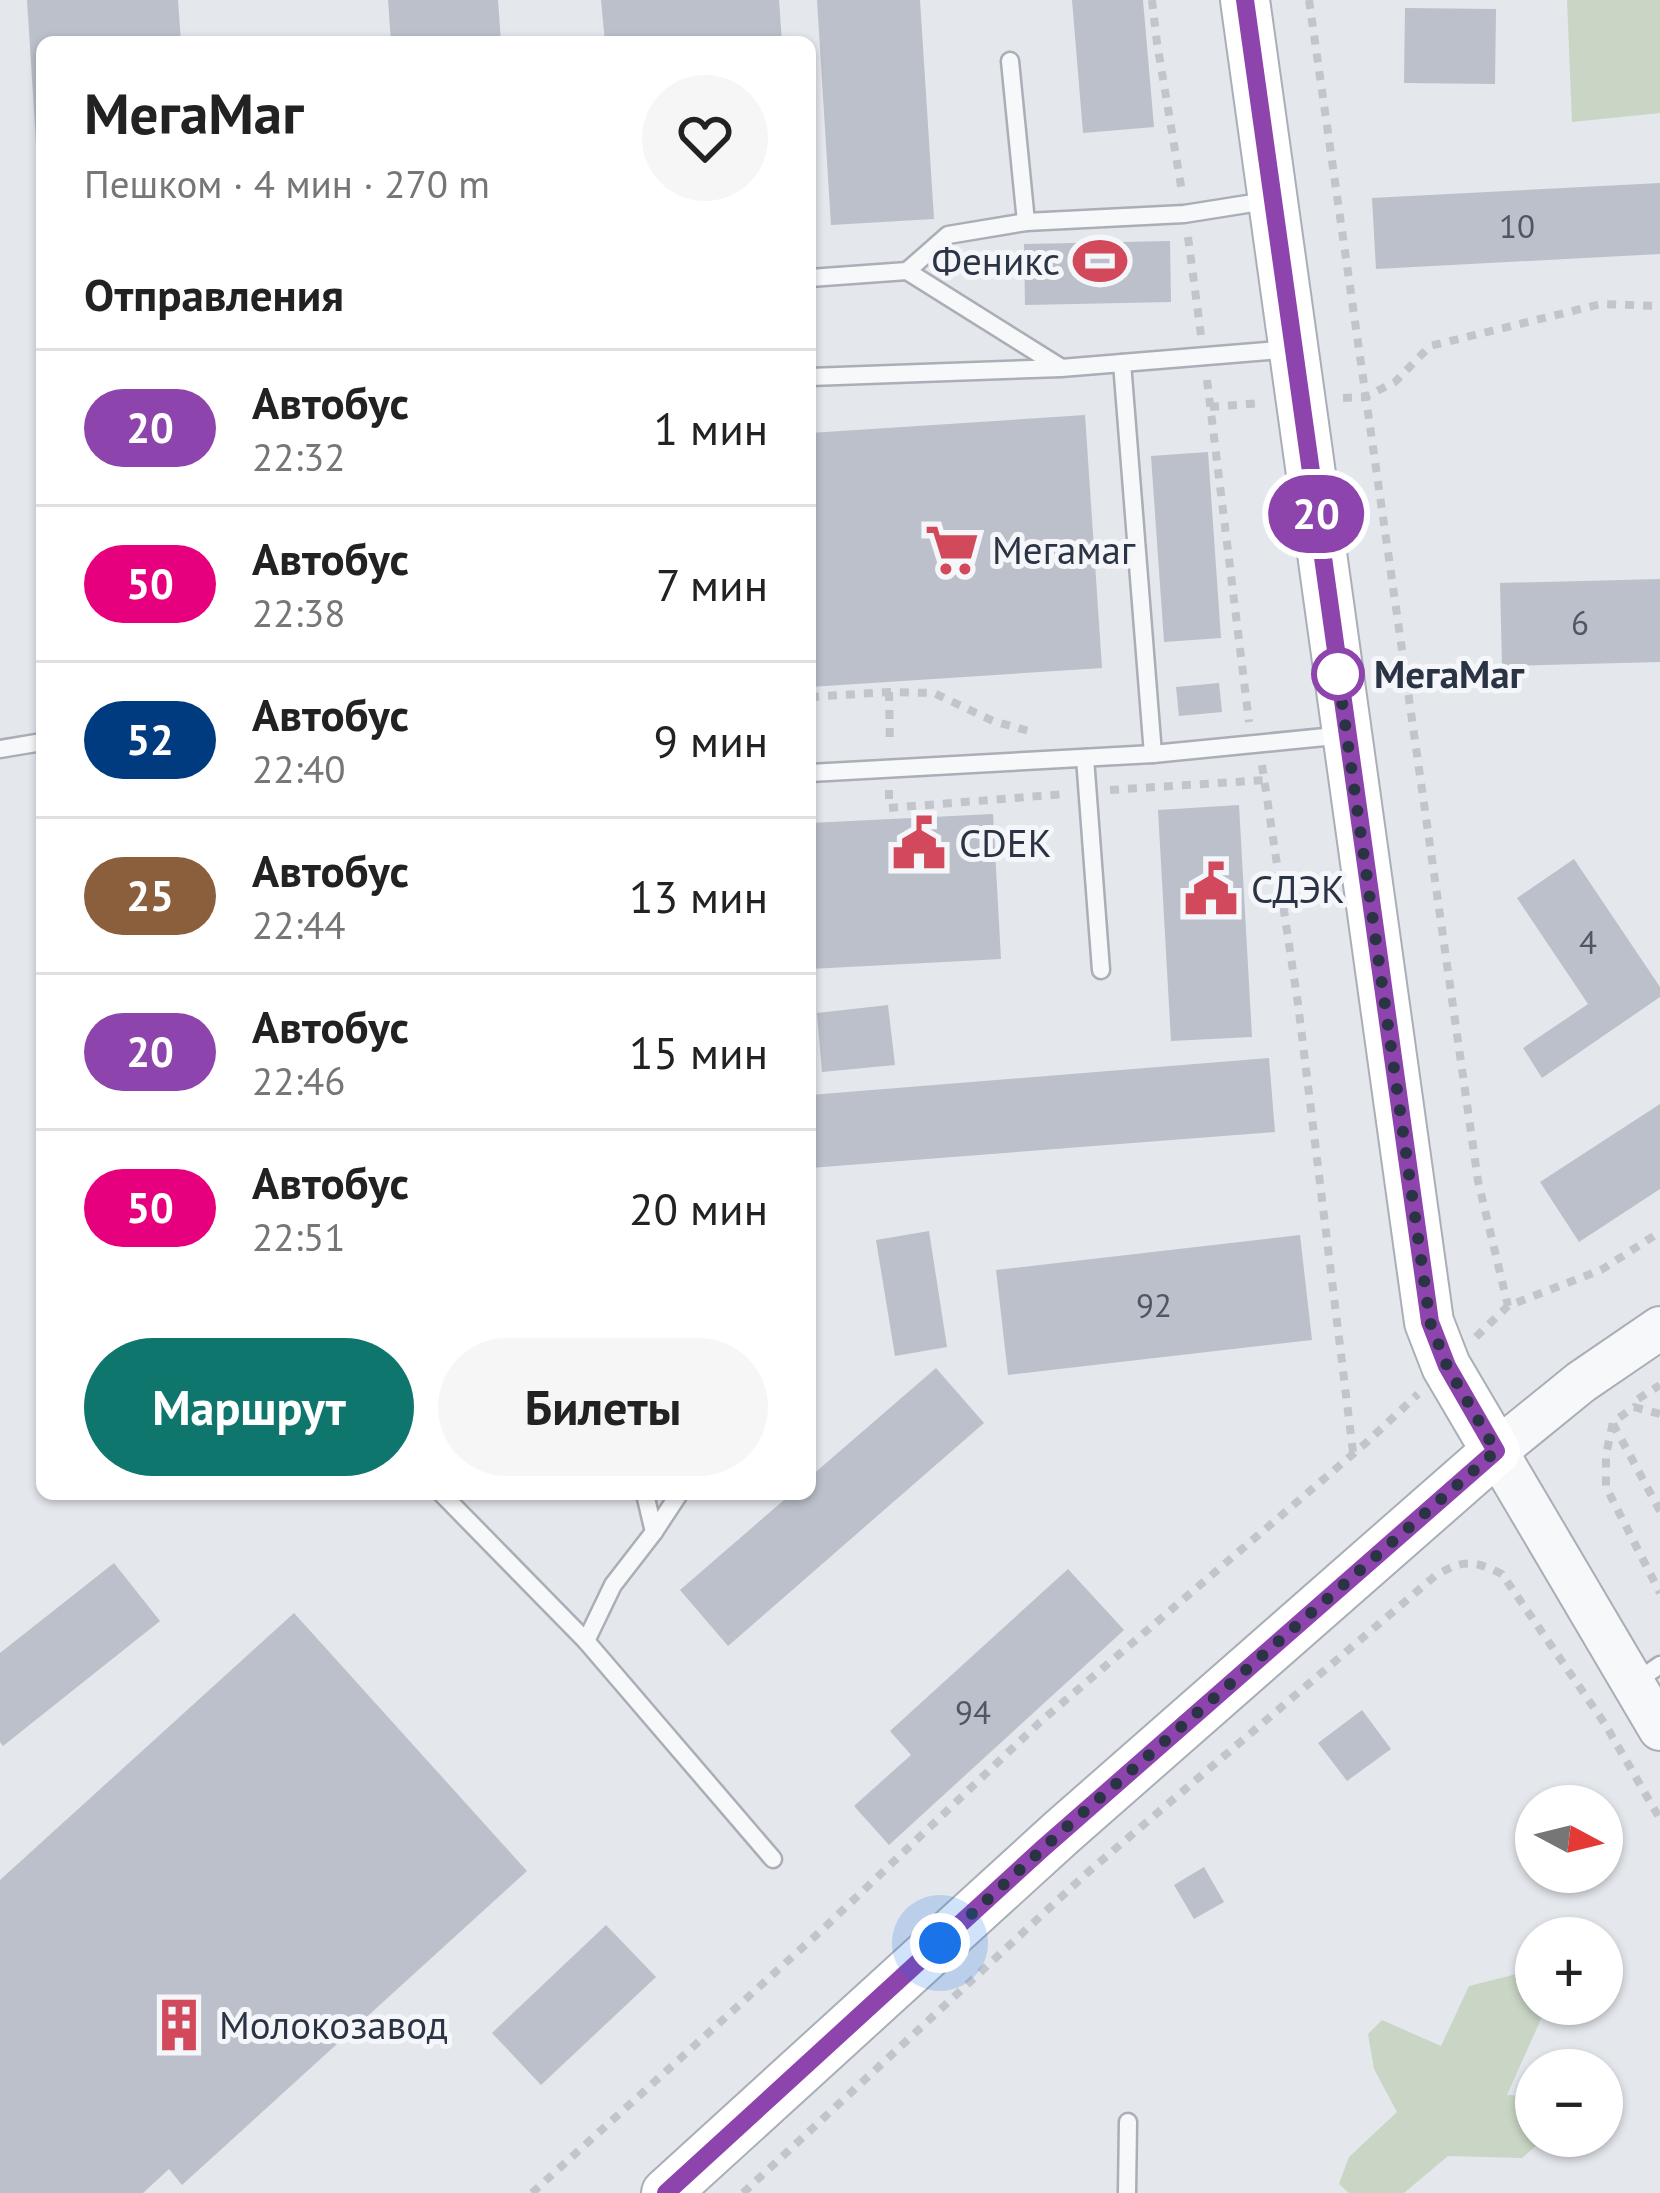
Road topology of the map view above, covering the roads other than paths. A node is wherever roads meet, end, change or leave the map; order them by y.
1 (1245, 0) edge
2 (1010, 61) dead end
3 (1273, 200) junction
4 (1026, 222) junction
5 (908, 271) junction
6 (816, 278) edge
7 (1293, 349) junction
8 (1122, 363) junction
9 (1061, 368) junction
10 (816, 377) edge
11 (1346, 735) junction
12 (36, 743) edge
13 (0, 749) edge
14 (1154, 754) junction
15 (1085, 758) junction
16 (816, 773) edge
17 (1101, 970) dead end
18 (1660, 1328) edge
19 (1496, 1451) junction
20 (448, 1500) edge
21 (646, 1500) edge
22 (675, 1500) edge
23 (654, 1532) junction
24 (586, 1641) junction
25 (1647, 1674) edge
26 (1660, 1730) edge
27 (773, 1859) dead end
28 (1129, 2122) dead end
29 (666, 2193) edge
30 (1127, 2193) edge

1 - 3 main road
2 - 4 lane
3 - 4 lane
3 - 7 main road
4 - 5 lane
5 - 6 lane
5 - 9 lane
7 - 8 lane
7 - 11 main road
8 - 9 lane
8 - 14 lane
9 - 10 lane
11 - 14 lane
11 - 19 main road
12 - 13 lane
14 - 15 lane
15 - 16 lane
15 - 17 lane
18 - 19 street
19 - 25 street
19 - 29 main road
20 - 24 lane
21 - 23 lane
22 - 23 lane
23 - 24 lane
24 - 27 lane
25 - 26 street
28 - 30 lane

